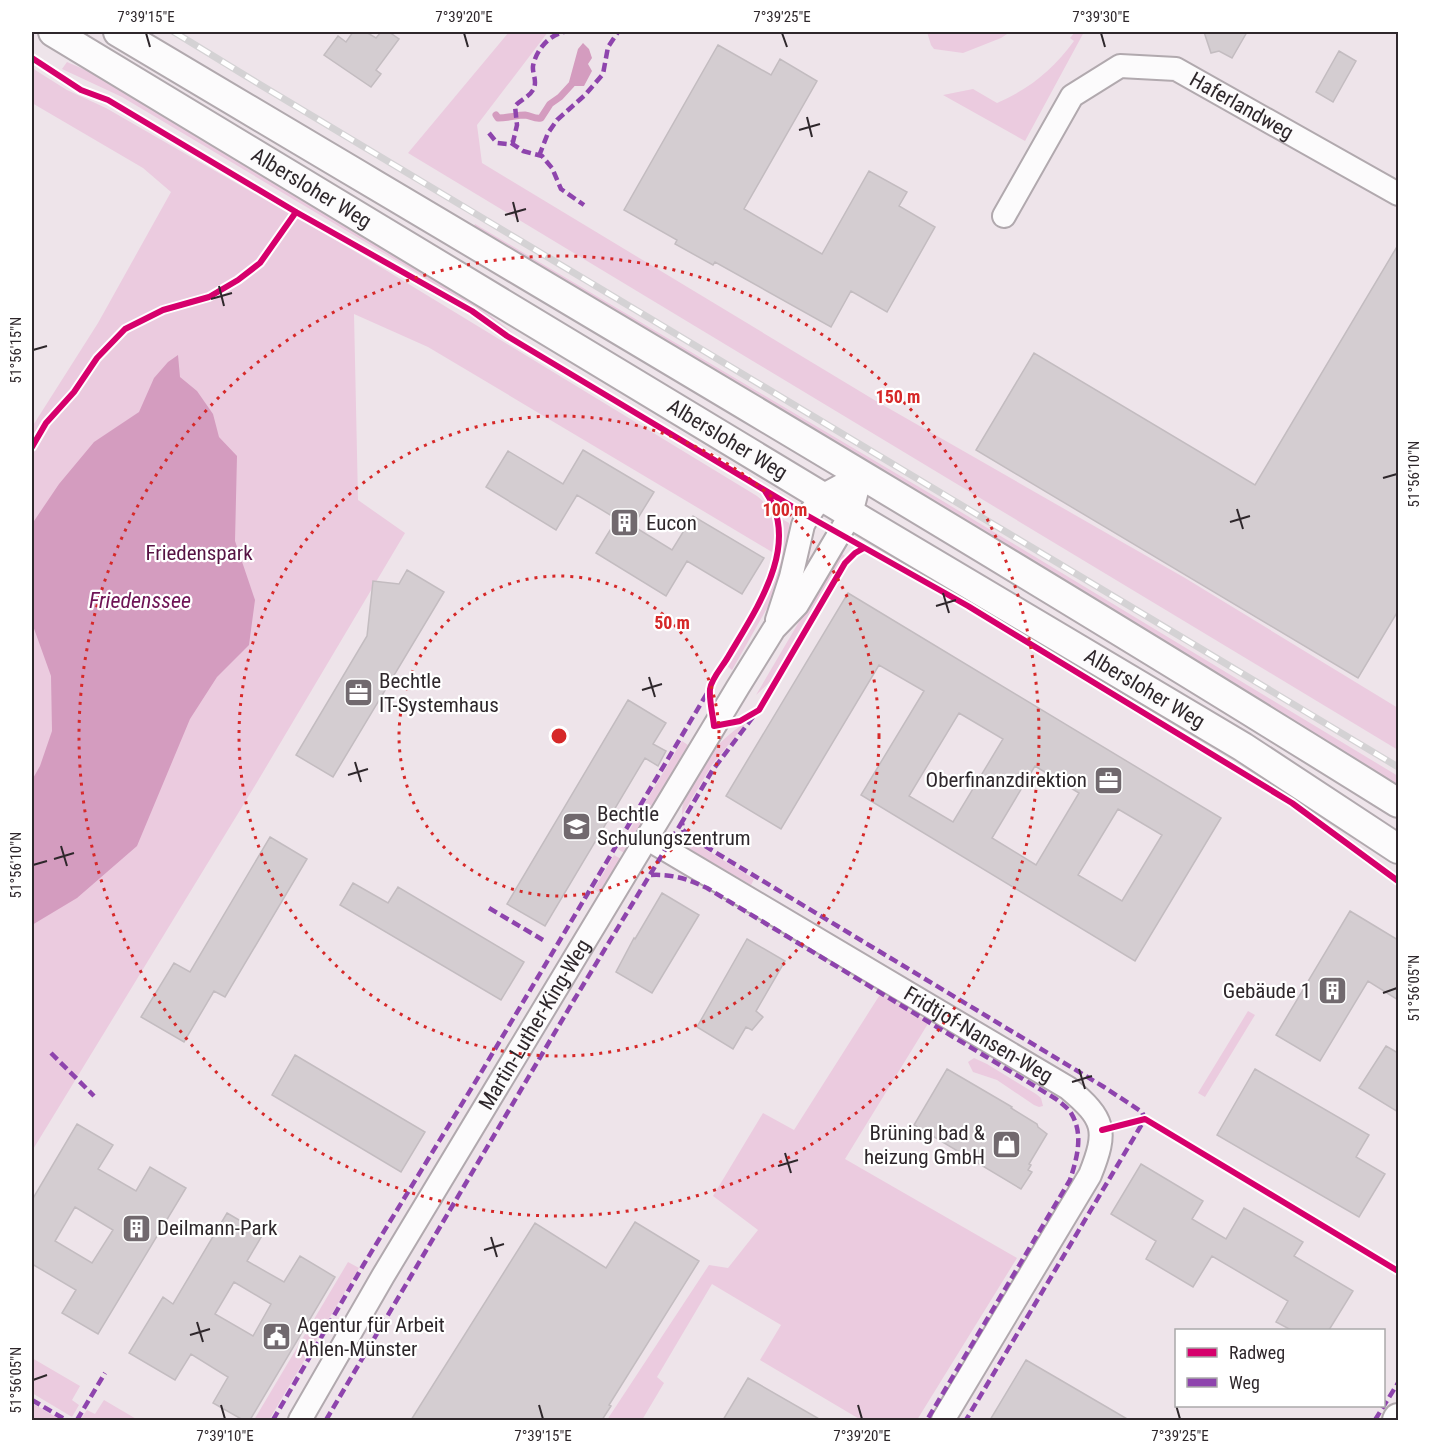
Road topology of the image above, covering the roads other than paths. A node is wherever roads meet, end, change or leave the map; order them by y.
1 (53, 32) edge
2 (118, 32) edge
3 (1398, 194) edge
4 (1004, 216) dead end
5 (861, 475) junction
6 (822, 496) junction
7 (851, 514) junction
8 (774, 629) junction
9 (1398, 803) edge
10 (648, 839) junction
11 (1398, 849) edge
12 (300, 1420) edge
13 (943, 1420) edge

1 - 6 main road, Albersloher Weg
2 - 5 main road, Albersloher Weg
3 - 4 street, Haferlandweg
5 - 6 street, Martin-Luther-King-Weg
5 - 7 street, Martin-Luther-King-Weg
5 - 9 main road, Albersloher Weg
6 - 7 main road, Albersloher Weg
6 - 8 street, Martin-Luther-King-Weg
7 - 8 street, Martin-Luther-King-Weg
7 - 11 main road, Albersloher Weg
8 - 10 street, Martin-Luther-King-Weg
10 - 12 street, Martin-Luther-King-Weg
10 - 13 street, Fridtjof-Nansen-Weg

